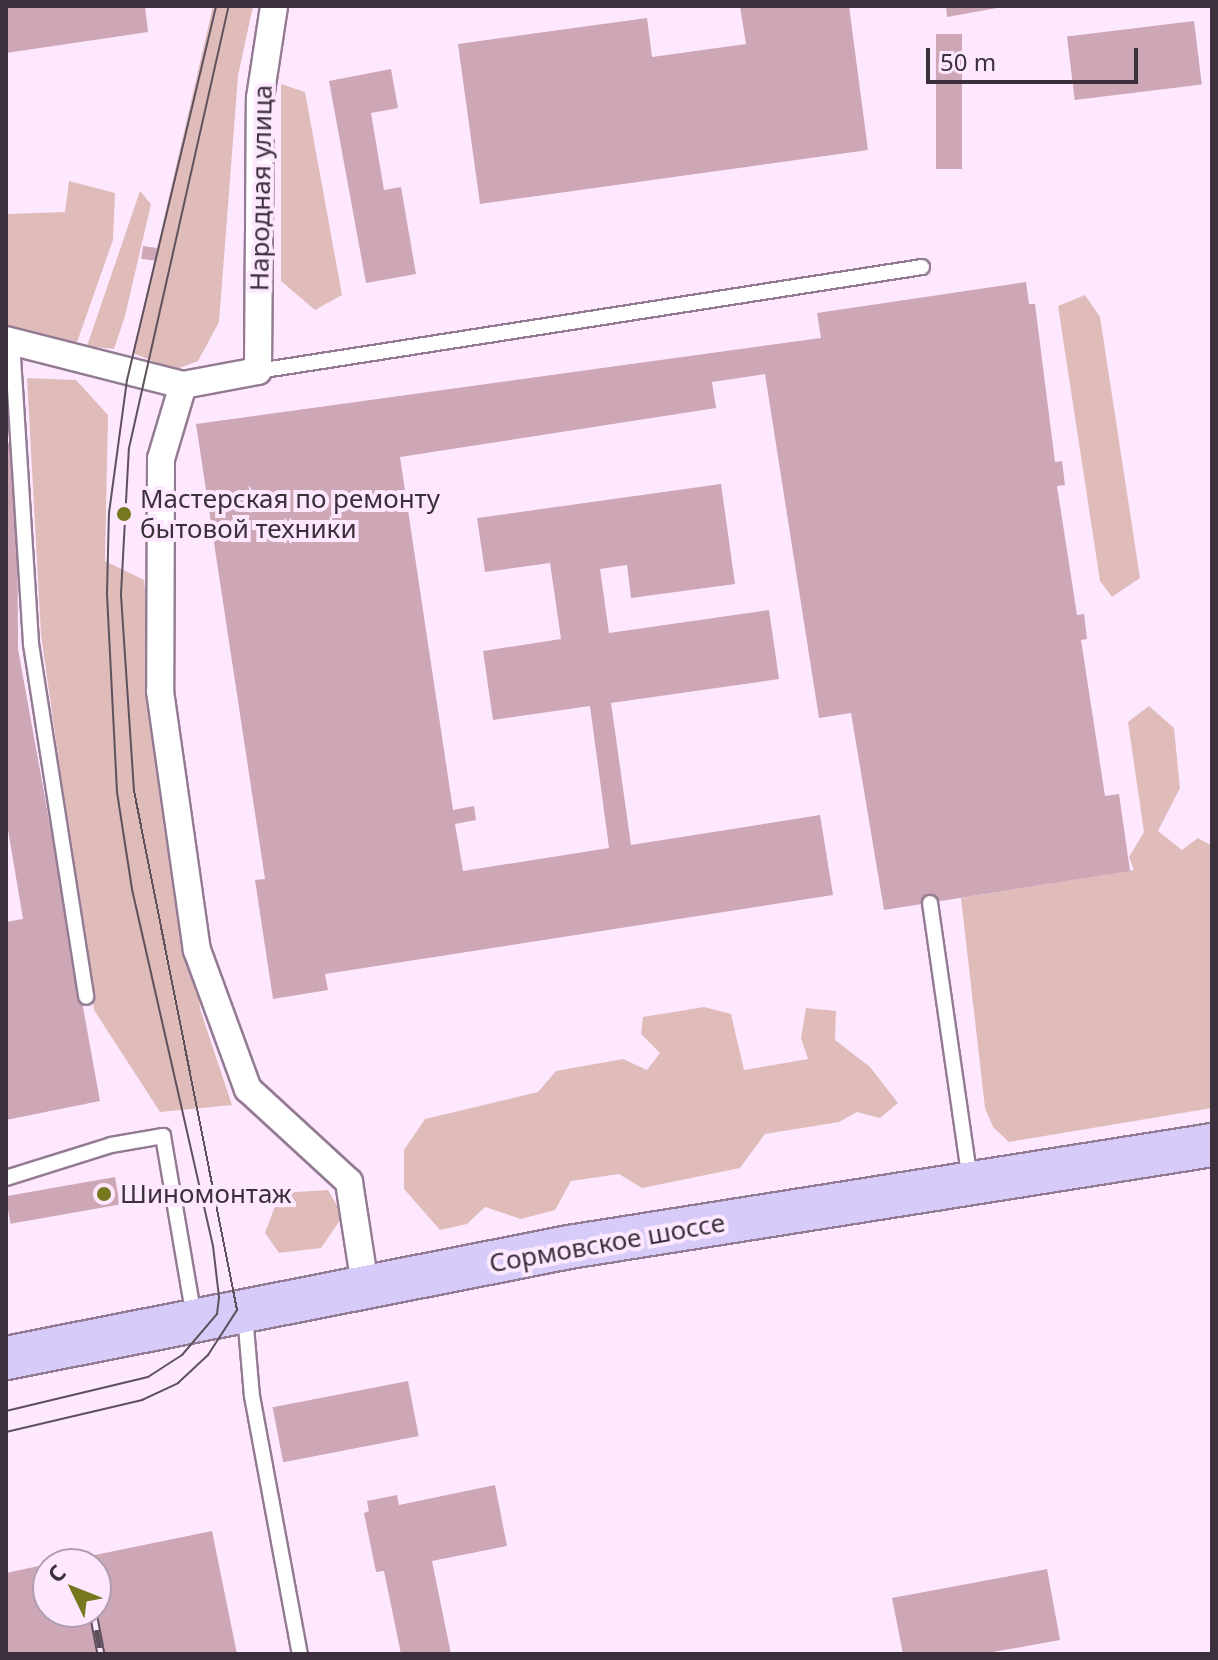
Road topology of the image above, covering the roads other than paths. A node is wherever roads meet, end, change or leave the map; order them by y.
1 (274, 6) edge
2 (922, 267) dead end
3 (9, 340) edge
4 (258, 371) junction
5 (183, 385) junction
6 (930, 903) dead end
7 (86, 997) dead end
8 (1212, 1145) edge
9 (6, 1178) edge
10 (971, 1184) junction
11 (365, 1285) junction
12 (244, 1308) junction
13 (194, 1318) junction
14 (6, 1358) edge
15 (300, 1654) edge

1 - 4 street, Народная улица
2 - 4 lane
3 - 5 street
3 - 7 lane
4 - 5 street
5 - 11 street
6 - 10 lane
8 - 10 main road, Сормовское шоссе
9 - 13 lane
10 - 11 main road, Сормовское шоссе
11 - 12 main road, Сормовское шоссе
12 - 13 main road, Сормовское шоссе
12 - 15 lane
13 - 14 main road, Сормовское шоссе

